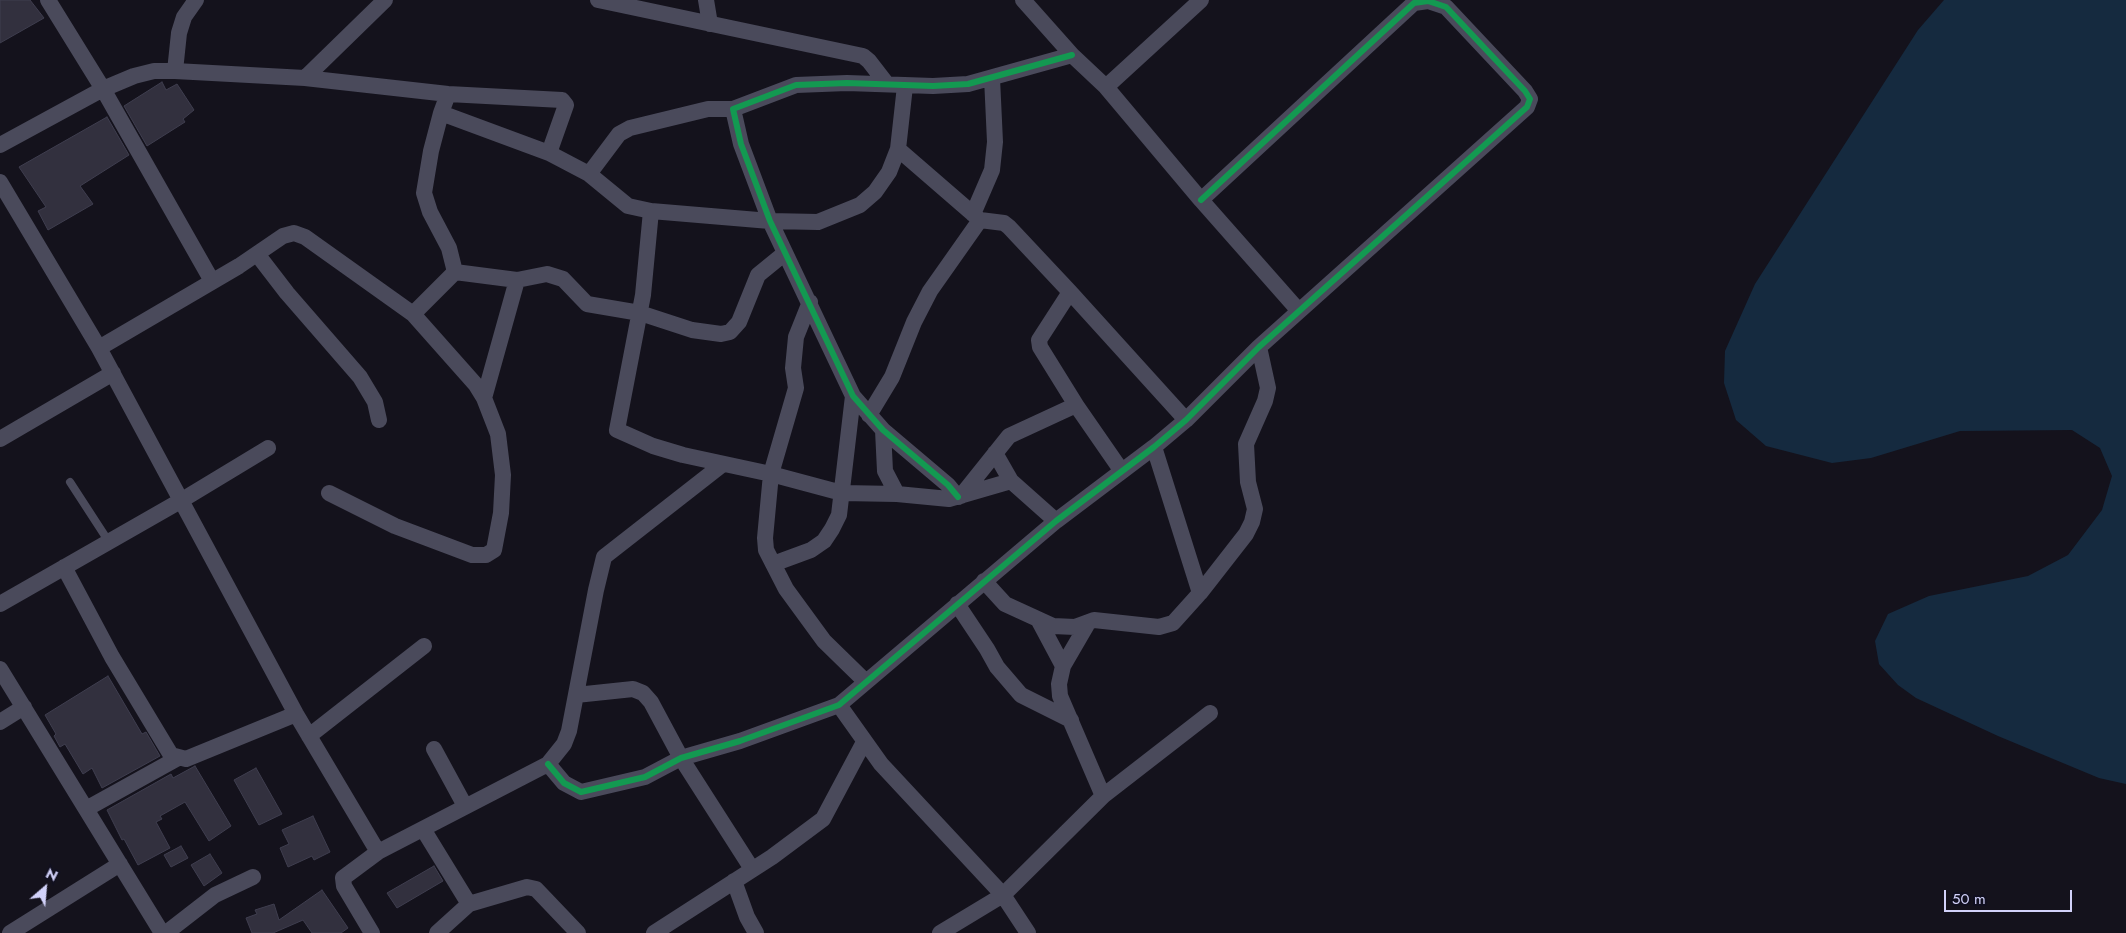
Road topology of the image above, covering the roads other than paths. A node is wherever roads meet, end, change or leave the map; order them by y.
1 (48, 0) edge
2 (196, 0) edge
3 (598, 0) edge
4 (706, 0) edge
5 (1023, 0) edge
6 (1201, 0) edge
7 (377, 2) edge
8 (710, 24) junction
9 (1072, 55) junction
10 (175, 71) junction
11 (305, 78) junction
12 (992, 78) junction
13 (886, 84) junction
14 (905, 86) junction
15 (1106, 88) junction
16 (103, 89) junction
17 (448, 94) junction
18 (733, 108) junction
19 (441, 113) junction
20 (0, 146) edge
21 (898, 149) junction
22 (549, 153) junction
23 (589, 174) junction
24 (0, 182) edge
25 (1201, 200) junction
26 (651, 210) junction
27 (976, 217) junction
28 (770, 221) junction
29 (785, 253) junction
30 (257, 254) junction
31 (455, 272) junction
32 (517, 280) junction
33 (212, 281) junction
34 (1070, 292) junction
35 (810, 302) junction
36 (1299, 311) junction
37 (640, 313) junction
38 (412, 314) junction
39 (1259, 347) junction
40 (99, 348) junction
41 (113, 373) junction
42 (853, 396) junction
43 (484, 398) junction
44 (1076, 405) junction
45 (869, 415) junction
46 (379, 420) dead end
47 (1186, 420) junction
48 (883, 430) junction
49 (1, 435) edge
50 (1154, 447) junction
51 (268, 448) dead end
52 (995, 453) junction
53 (723, 464) junction
54 (1121, 470) junction
55 (885, 471) junction
56 (771, 474) junction
57 (1011, 481) junction
58 (70, 482) dead end
59 (842, 493) junction
60 (329, 494) dead end
61 (869, 494) junction
62 (897, 494) junction
63 (959, 497) junction
64 (182, 500) junction
65 (1056, 521) junction
66 (109, 542) junction
67 (773, 564) junction
68 (64, 568) junction
69 (984, 581) junction
70 (1200, 593) junction
71 (0, 604) edge
72 (958, 604) junction
73 (1038, 621) junction
74 (1088, 623) junction
75 (424, 646) dead end
76 (1063, 666) junction
77 (0, 669) edge
78 (866, 682) junction
79 (576, 695) junction
80 (839, 705) junction
81 (24, 707) junction
82 (1210, 712) dead end
83 (296, 714) junction
84 (1071, 720) junction
85 (0, 722) edge
86 (309, 736) junction
87 (864, 742) junction
88 (434, 749) dead end
89 (178, 758) junction
90 (681, 758) junction
91 (548, 764) junction
92 (1103, 796) junction
93 (465, 806) junction
94 (86, 809) junction
95 (423, 829) junction
96 (378, 852) junction
97 (120, 864) junction
98 (752, 869) junction
99 (253, 877) dead end
100 (734, 881) junction
101 (1003, 895) junction
102 (469, 904) junction
103 (10, 933) edge
104 (164, 933) edge
105 (372, 933) edge
106 (438, 933) edge
107 (578, 933) edge
108 (654, 933) edge
109 (756, 933) edge
110 (940, 933) edge
111 (1028, 933) edge

1 - 16 street
2 - 10 street
3 - 8 street
4 - 8 street
5 - 9 street
6 - 15 street
7 - 11 street
8 - 13 street
9 - 12 street
9 - 15 street
10 - 11 street
10 - 16 street
11 - 17 street
12 - 14 street
12 - 27 street
13 - 14 street
13 - 18 street
14 - 21 street
15 - 25 street
16 - 20 street
16 - 33 street
17 - 19 street
17 - 22 street
18 - 23 street
18 - 28 street
19 - 22 street
19 - 31 street
21 - 27 street
21 - 28 street
22 - 23 street
23 - 26 street
24 - 40 street
25 - 36 street
25 - 36 street
26 - 28 street
26 - 37 street
27 - 34 street
27 - 45 street
28 - 29 street
29 - 35 street
29 - 37 street
30 - 33 street
30 - 38 street
30 - 46 street
31 - 32 street
31 - 38 street
32 - 37 street
32 - 43 street
33 - 40 street
34 - 44 street
34 - 47 street
35 - 42 street
35 - 56 street
36 - 39 street
37 - 53 street
38 - 43 street
39 - 47 street
39 - 70 street
40 - 41 street
41 - 49 street
41 - 64 street
42 - 45 street
42 - 59 street
43 - 60 street
44 - 52 street
44 - 54 street
45 - 48 street
47 - 50 street
48 - 55 street
48 - 63 street
50 - 54 street
50 - 70 street
51 - 64 street
52 - 57 street
52 - 63 street
53 - 56 street
53 - 79 street
54 - 65 street
55 - 61 street
55 - 62 street
56 - 59 street
56 - 67 street
57 - 63 street
57 - 65 street
58 - 66 lane
59 - 61 street
59 - 67 street
61 - 62 street
62 - 63 street
64 - 66 street
64 - 83 street
65 - 69 street
66 - 68 street
67 - 78 street
68 - 71 street
68 - 89 street
69 - 72 street
69 - 73 street
70 - 74 street
72 - 78 street
72 - 84 street
73 - 74 street
73 - 76 street
74 - 76 street
75 - 86 street
76 - 84 street
77 - 81 street
78 - 80 street
79 - 90 street
79 - 91 street
80 - 87 street
80 - 90 street
81 - 85 street
81 - 94 street
82 - 92 street
83 - 86 street
83 - 89 street
84 - 92 street
86 - 96 street
87 - 98 street
87 - 101 street
88 - 93 street
89 - 94 street
90 - 91 street
90 - 98 street
91 - 93 street
92 - 101 street
93 - 95 street
94 - 97 street
95 - 96 street
95 - 102 street
96 - 105 street
97 - 103 street
97 - 104 street
98 - 100 street
99 - 104 street
100 - 108 street
100 - 109 street
101 - 110 street
101 - 111 street
102 - 106 street
102 - 107 street

